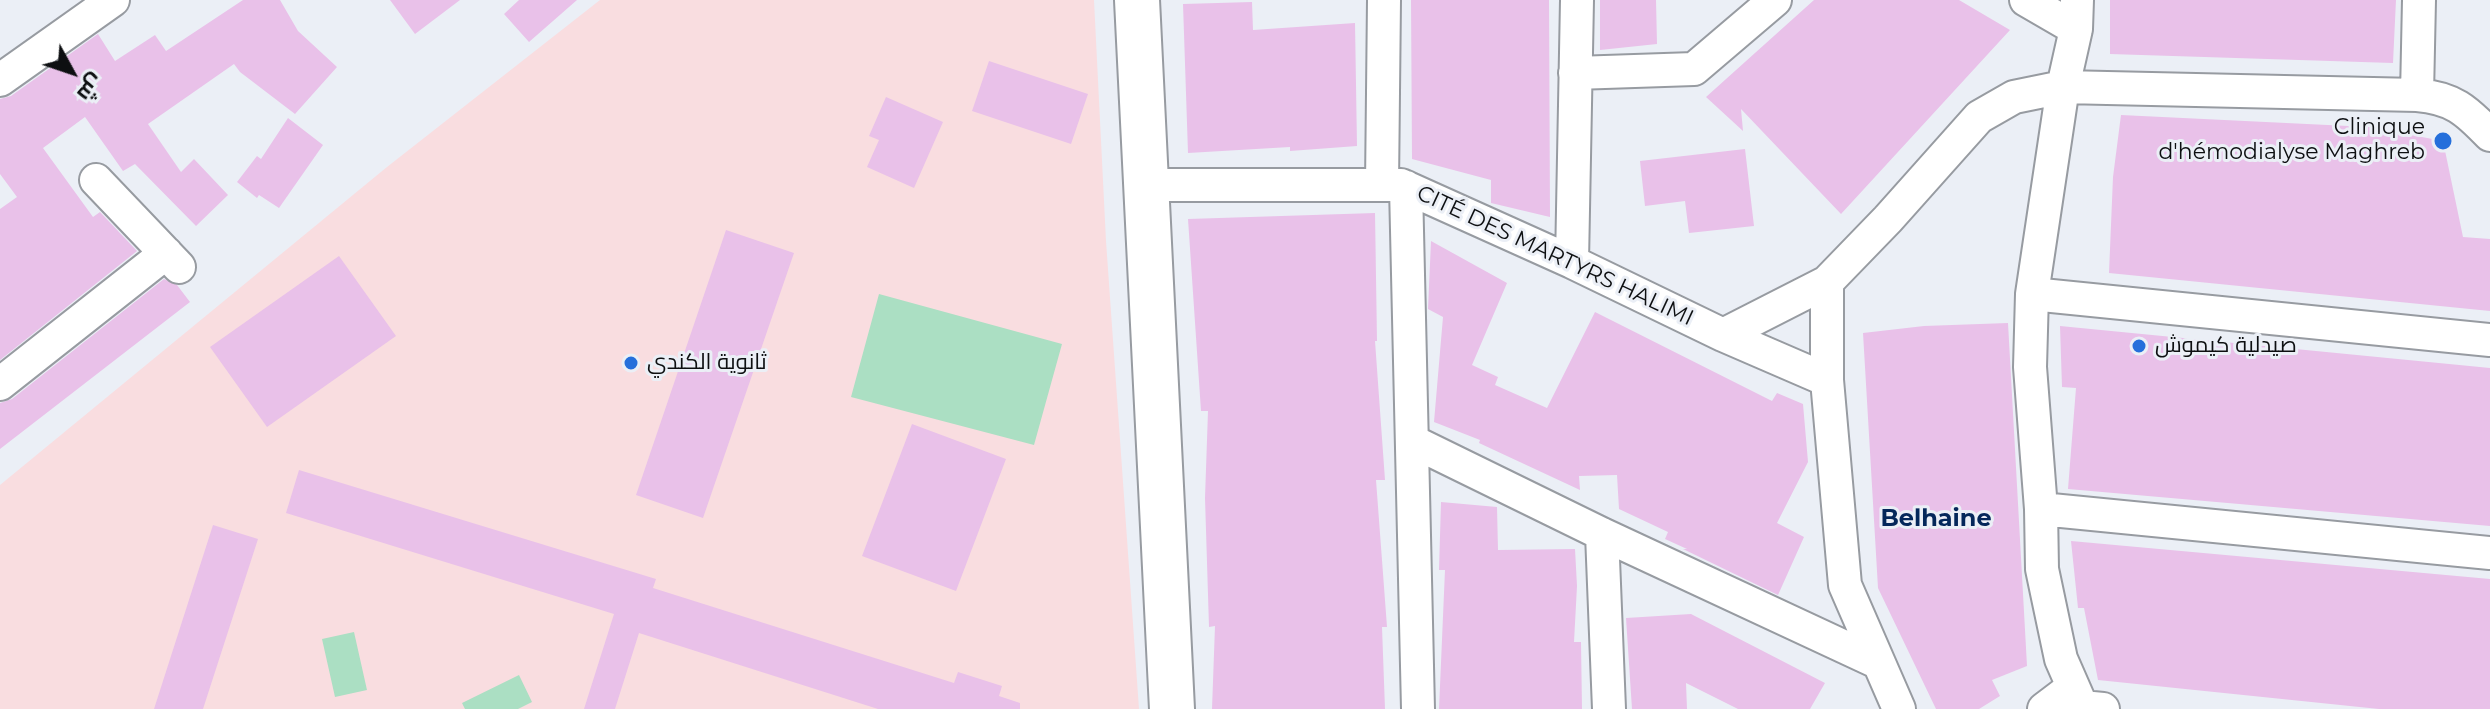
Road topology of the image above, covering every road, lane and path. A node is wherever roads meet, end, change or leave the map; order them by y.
1 (113, 0) edge
2 (1137, 0) edge
3 (1384, 0) edge
4 (1577, 0) edge
5 (1775, 0) edge
6 (2026, 0) edge
7 (2419, 0) edge
8 (2076, 14) edge
9 (1575, 73) junction
10 (0, 80) edge
11 (2063, 87) junction
12 (2417, 95) junction
13 (2490, 135) edge
14 (96, 180) dead end
15 (1146, 185) junction
16 (1394, 186) junction
17 (1572, 262) junction
18 (1827, 282) junction
19 (2032, 294) junction
20 (1723, 335) junction
21 (2490, 340) edge
22 (1827, 380) junction
23 (0, 384) edge
24 (1412, 441) junction
25 (2041, 509) junction
26 (1602, 534) junction
27 (2490, 553) edge
28 (1879, 663) junction
29 (2073, 687) junction
30 (1172, 709) edge
31 (1418, 709) edge
32 (1609, 709) edge
33 (1899, 709) edge
34 (2044, 709) edge
35 (2103, 709) edge

1 - 10 street
2 - 15 main road
3 - 16 street
4 - 9 street
5 - 9 street
6 - 8 street
7 - 12 street
8 - 11 street
9 - 17 street
11 - 12 street
11 - 18 street
11 - 19 street
12 - 13 street
14 - 23 street
15 - 16 street, CITÉ DES MARTYRS HALIMI
15 - 30 main road
16 - 17 street, CITÉ DES MARTYRS HALIMI
16 - 24 street
17 - 20 street, CITÉ DES MARTYRS HALIMI
18 - 20 street
18 - 22 street
19 - 21 street
19 - 25 street
20 - 22 street, CITÉ DES MARTYRS HALIMI
22 - 28 street
24 - 26 street
24 - 31 street
25 - 27 street
25 - 29 street
26 - 28 street
26 - 32 street
28 - 33 street
29 - 34 street
29 - 35 street

